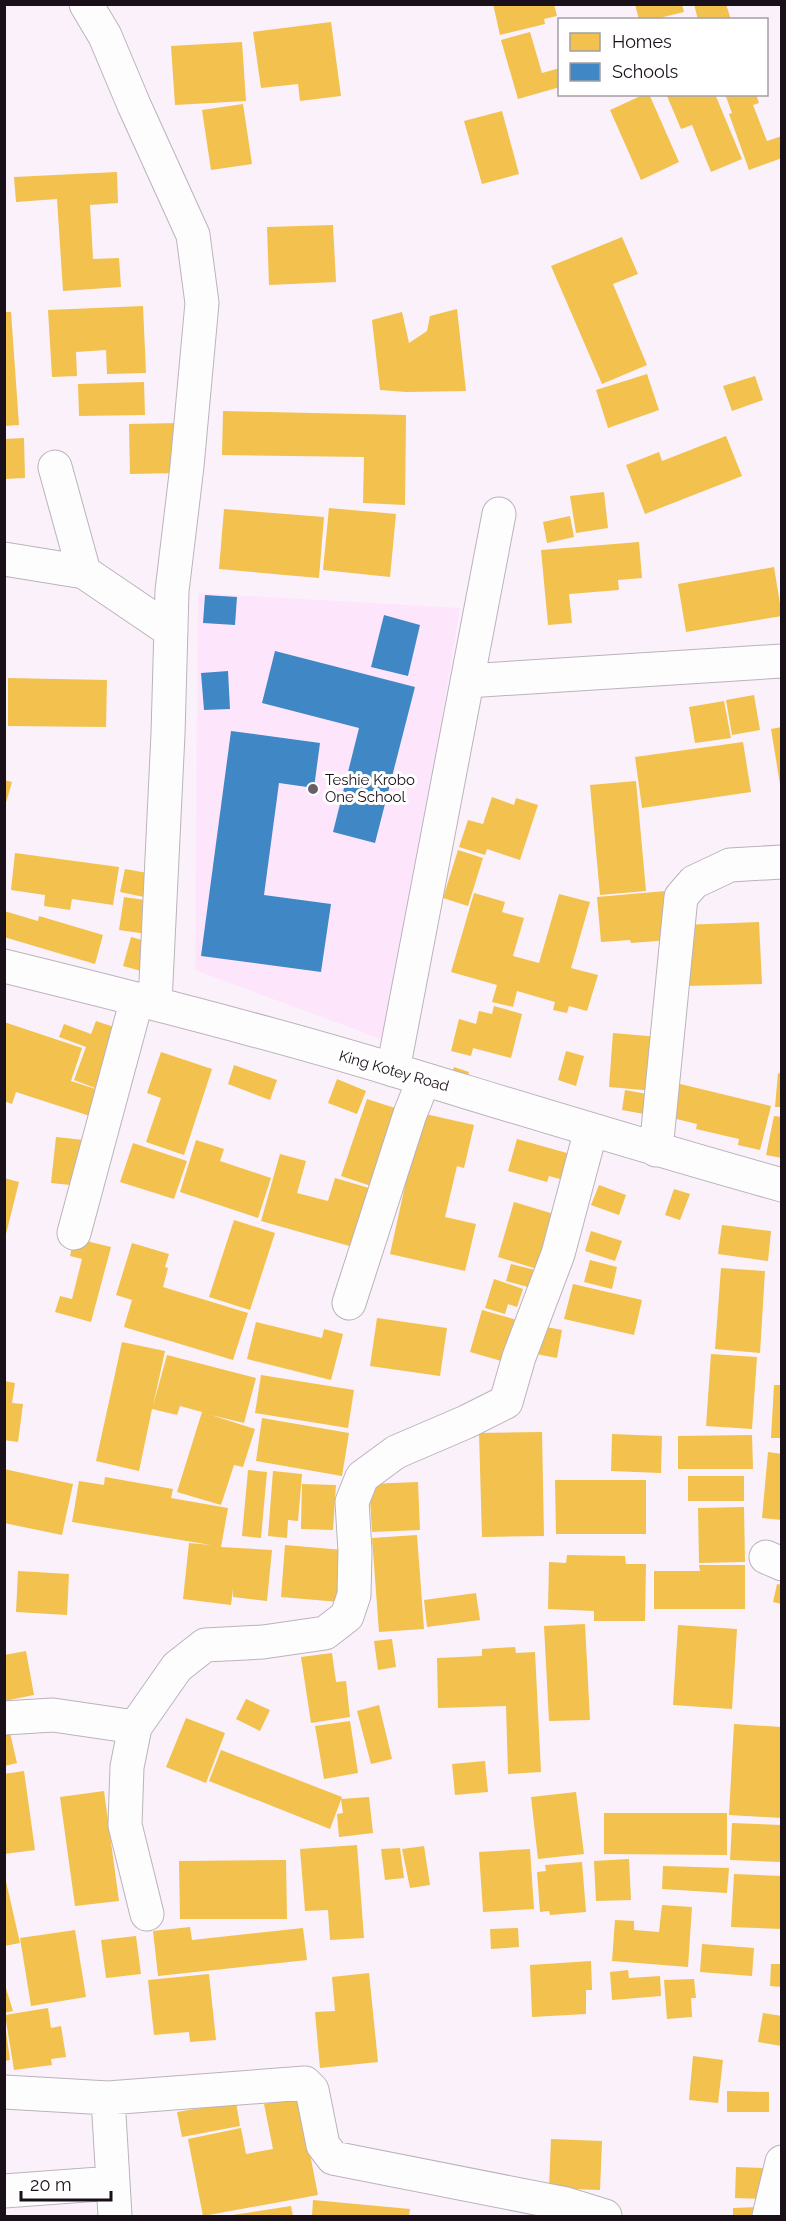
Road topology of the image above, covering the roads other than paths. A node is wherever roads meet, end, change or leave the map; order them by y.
1 (86, 4) edge
2 (55, 467) dead end
3 (499, 514) dead end
4 (4, 559) edge
5 (84, 572) junction
6 (171, 631) junction
7 (782, 661) edge
8 (467, 681) junction
9 (782, 862) edge
10 (4, 966) edge
11 (146, 1001) junction
12 (393, 1070) junction
13 (424, 1079) junction
14 (591, 1130) junction
15 (656, 1150) junction
16 (782, 1185) edge
17 (74, 1233) dead end
18 (349, 1303) dead end
19 (4, 1718) edge
20 (135, 1727) junction
21 (147, 1914) dead end
22 (4, 2092) edge
23 (108, 2098) junction
24 (782, 2162) edge
25 (113, 2183) junction
26 (4, 2191) edge
27 (115, 2217) edge
28 (605, 2217) edge
29 (769, 2217) edge

1 - 6 street
2 - 5 street
3 - 8 street
4 - 5 street
5 - 6 street
6 - 11 street
7 - 8 street
8 - 12 street
9 - 15 street
10 - 11 street, King Kotey Road
11 - 12 street, King Kotey Road
11 - 17 street
12 - 13 street, King Kotey Road
13 - 14 street, King Kotey Road
13 - 18 street
14 - 15 street, King Kotey Road
14 - 20 street
15 - 16 street, King Kotey Road
19 - 20 street
20 - 21 street
22 - 23 street
23 - 25 street
23 - 28 street
24 - 29 street
25 - 26 street
25 - 27 street

